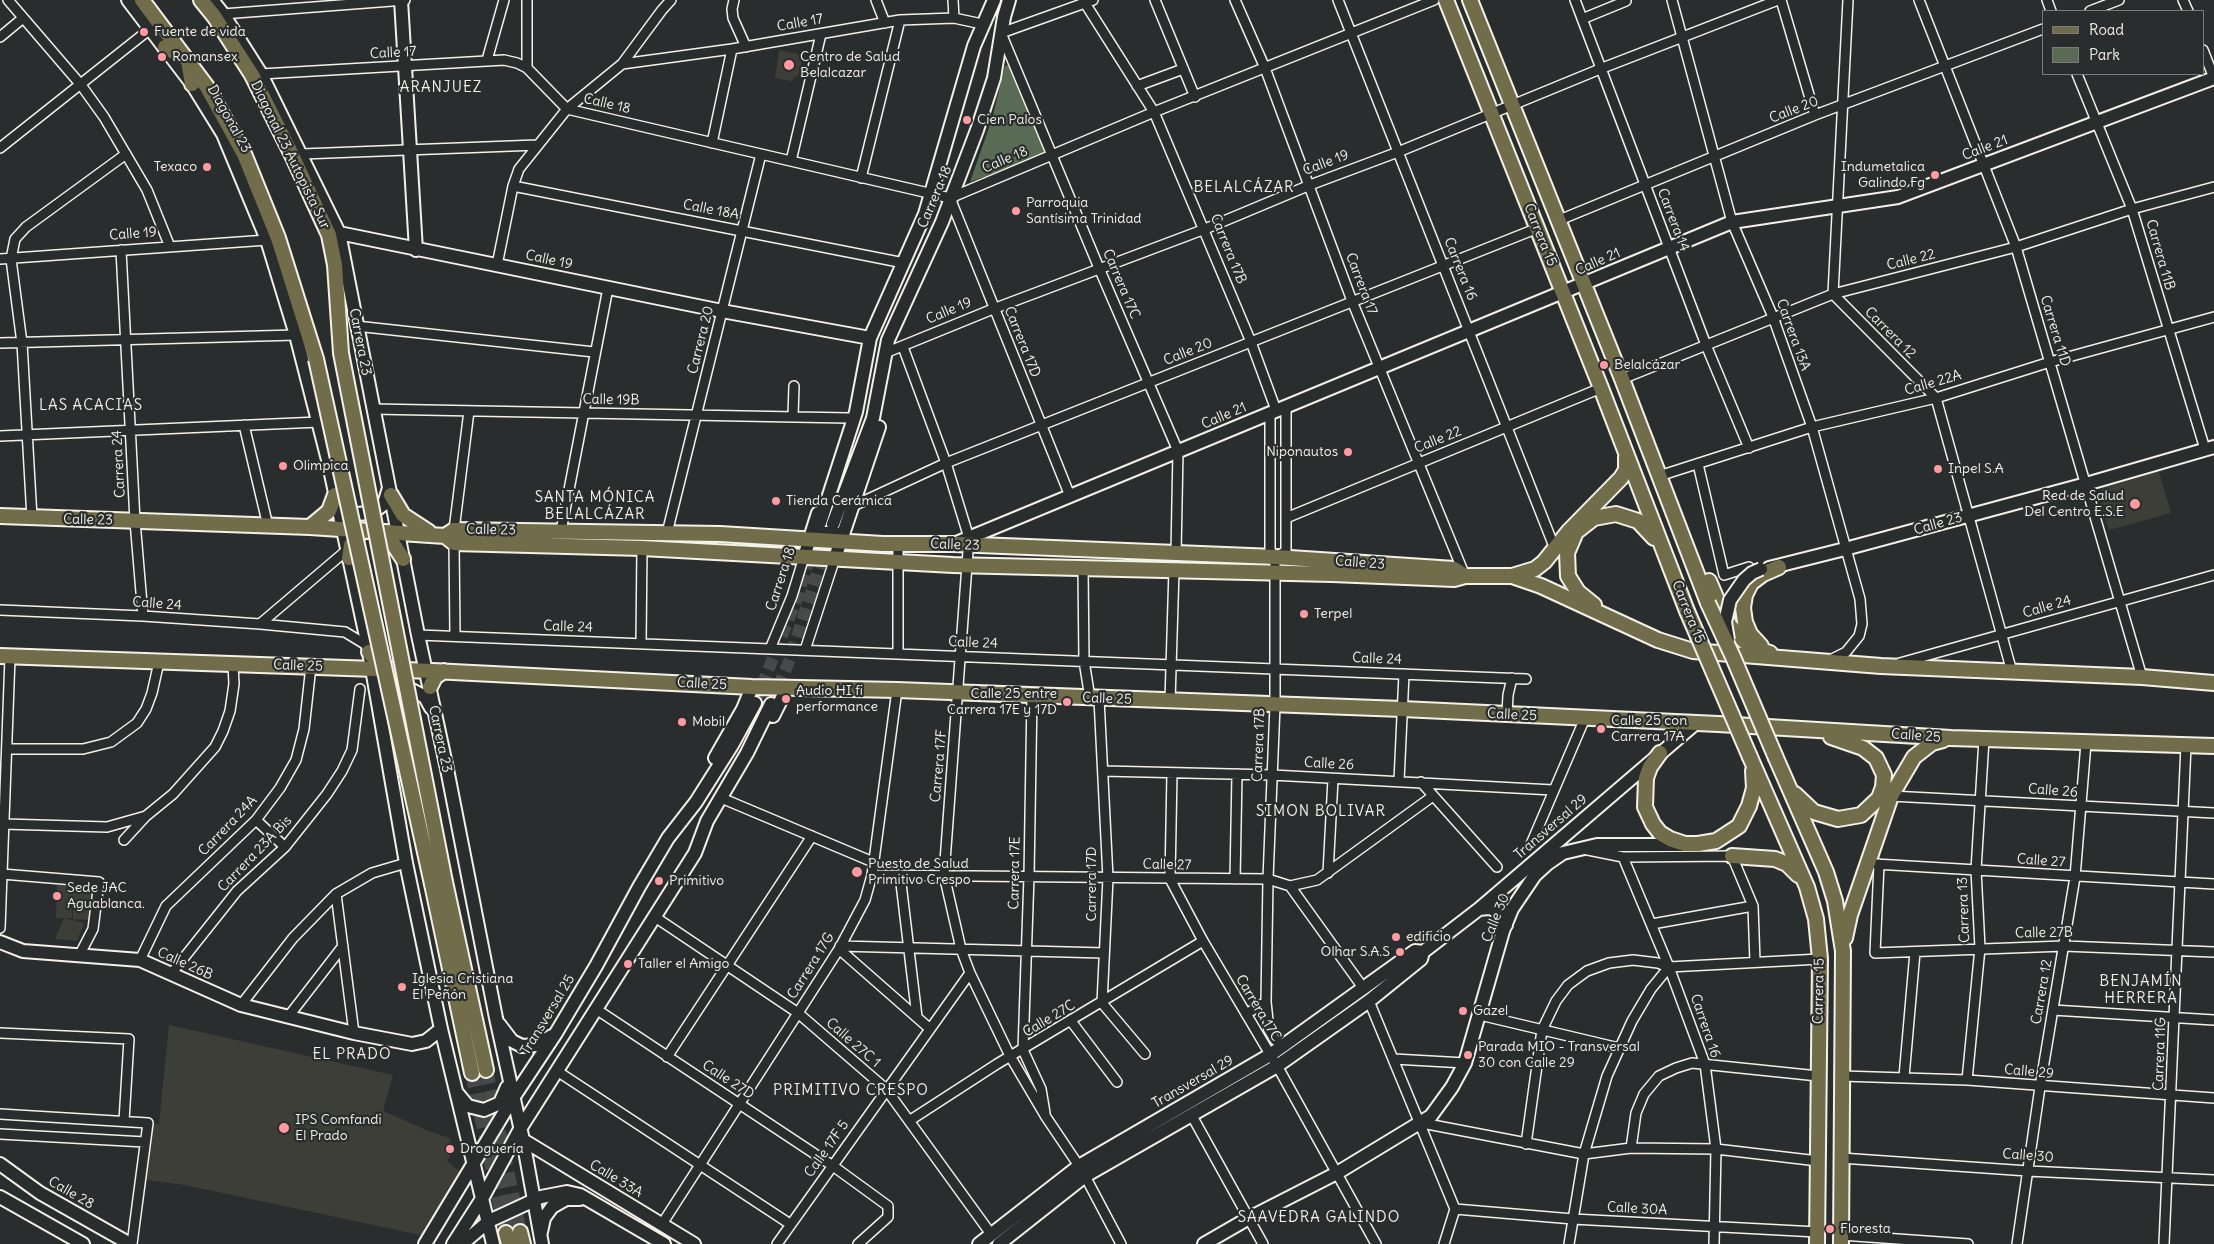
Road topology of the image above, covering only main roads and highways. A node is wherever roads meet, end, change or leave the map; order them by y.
1 (142, 0) edge
2 (201, 0) edge
3 (1446, 0) edge
4 (1470, 0) edge
5 (165, 47) road end
6 (188, 60) junction
7 (192, 84) road end
8 (335, 265) joint
9 (1626, 456) junction
10 (390, 492) road end
11 (336, 497) road end
12 (1667, 497) junction
13 (0, 516) edge
14 (310, 527) junction
15 (362, 530) junction
16 (379, 532) junction
17 (732, 535) junction
18 (447, 536) junction
19 (348, 554) road end
20 (749, 554) junction
21 (403, 559) road end
22 (1669, 566) junction
23 (1779, 567) road end
24 (1465, 576) junction
25 (1512, 576) junction
26 (1622, 624) junction
27 (368, 649) road end
28 (1779, 655) junction
29 (5, 656) edge
30 (1804, 661) junction
31 (378, 669) junction
32 (444, 671) junction
33 (2214, 683) edge
34 (430, 687) road end
35 (1806, 730) junction
36 (1951, 738) junction
37 (2214, 746) edge
38 (1660, 753) road end
39 (1752, 761) junction
40 (1790, 789) junction
41 (1732, 856) road end
42 (439, 883) junction
43 (1807, 887) junction
44 (1843, 951) junction
45 (479, 1072) tunnel mouth
46 (1818, 1238) edge
47 (1841, 1240) edge

1 - 6 main road
2 - 8 main road, Diagonal 23 Autopista Sur
3 - 9 main road, Carrera 15
4 - 12 main road, Carrera 15
5 - 6 main road
6 - 7 main road
6 - 42 main road, Carrera 23, bridge
8 - 42 main road, Carrera 23, bridge
9 - 22 main road, Carrera 15
9 - 25 main road
10 - 18 main road
11 - 14 main road
12 - 28 main road
12 - 40 main road, Carrera 15, bridge
13 - 14 main road, Calle 23
14 - 15 main road, Calle 23
15 - 16 main road, Calle 23
15 - 19 main road
16 - 18 main road, Calle 23
16 - 21 main road
17 - 18 main road, Calle 23
17 - 20 main road
17 - 24 main road, Calle 23
18 - 20 main road, Calle 23
20 - 24 main road, Calle 23
22 - 26 main road
22 - 39 main road, Carrera 15, bridge
23 - 28 main road
24 - 25 main road, Calle 23
25 - 26 main road, Calle 23
26 - 30 main road
27 - 31 main road
28 - 30 main road
29 - 31 main road, Calle 25
30 - 33 main road
31 - 32 main road, Calle 25
32 - 34 main road
32 - 35 main road, Calle 25
35 - 36 main road, Calle 25
35 - 40 main road
36 - 37 main road, Calle 25
36 - 44 main road
38 - 39 main road
39 - 43 main road, Carrera 15
40 - 44 main road, Carrera 15
41 - 43 main road
42 - 45 main road, Carrera 23
43 - 46 main road, Carrera 15
44 - 47 main road, Carrera 15

